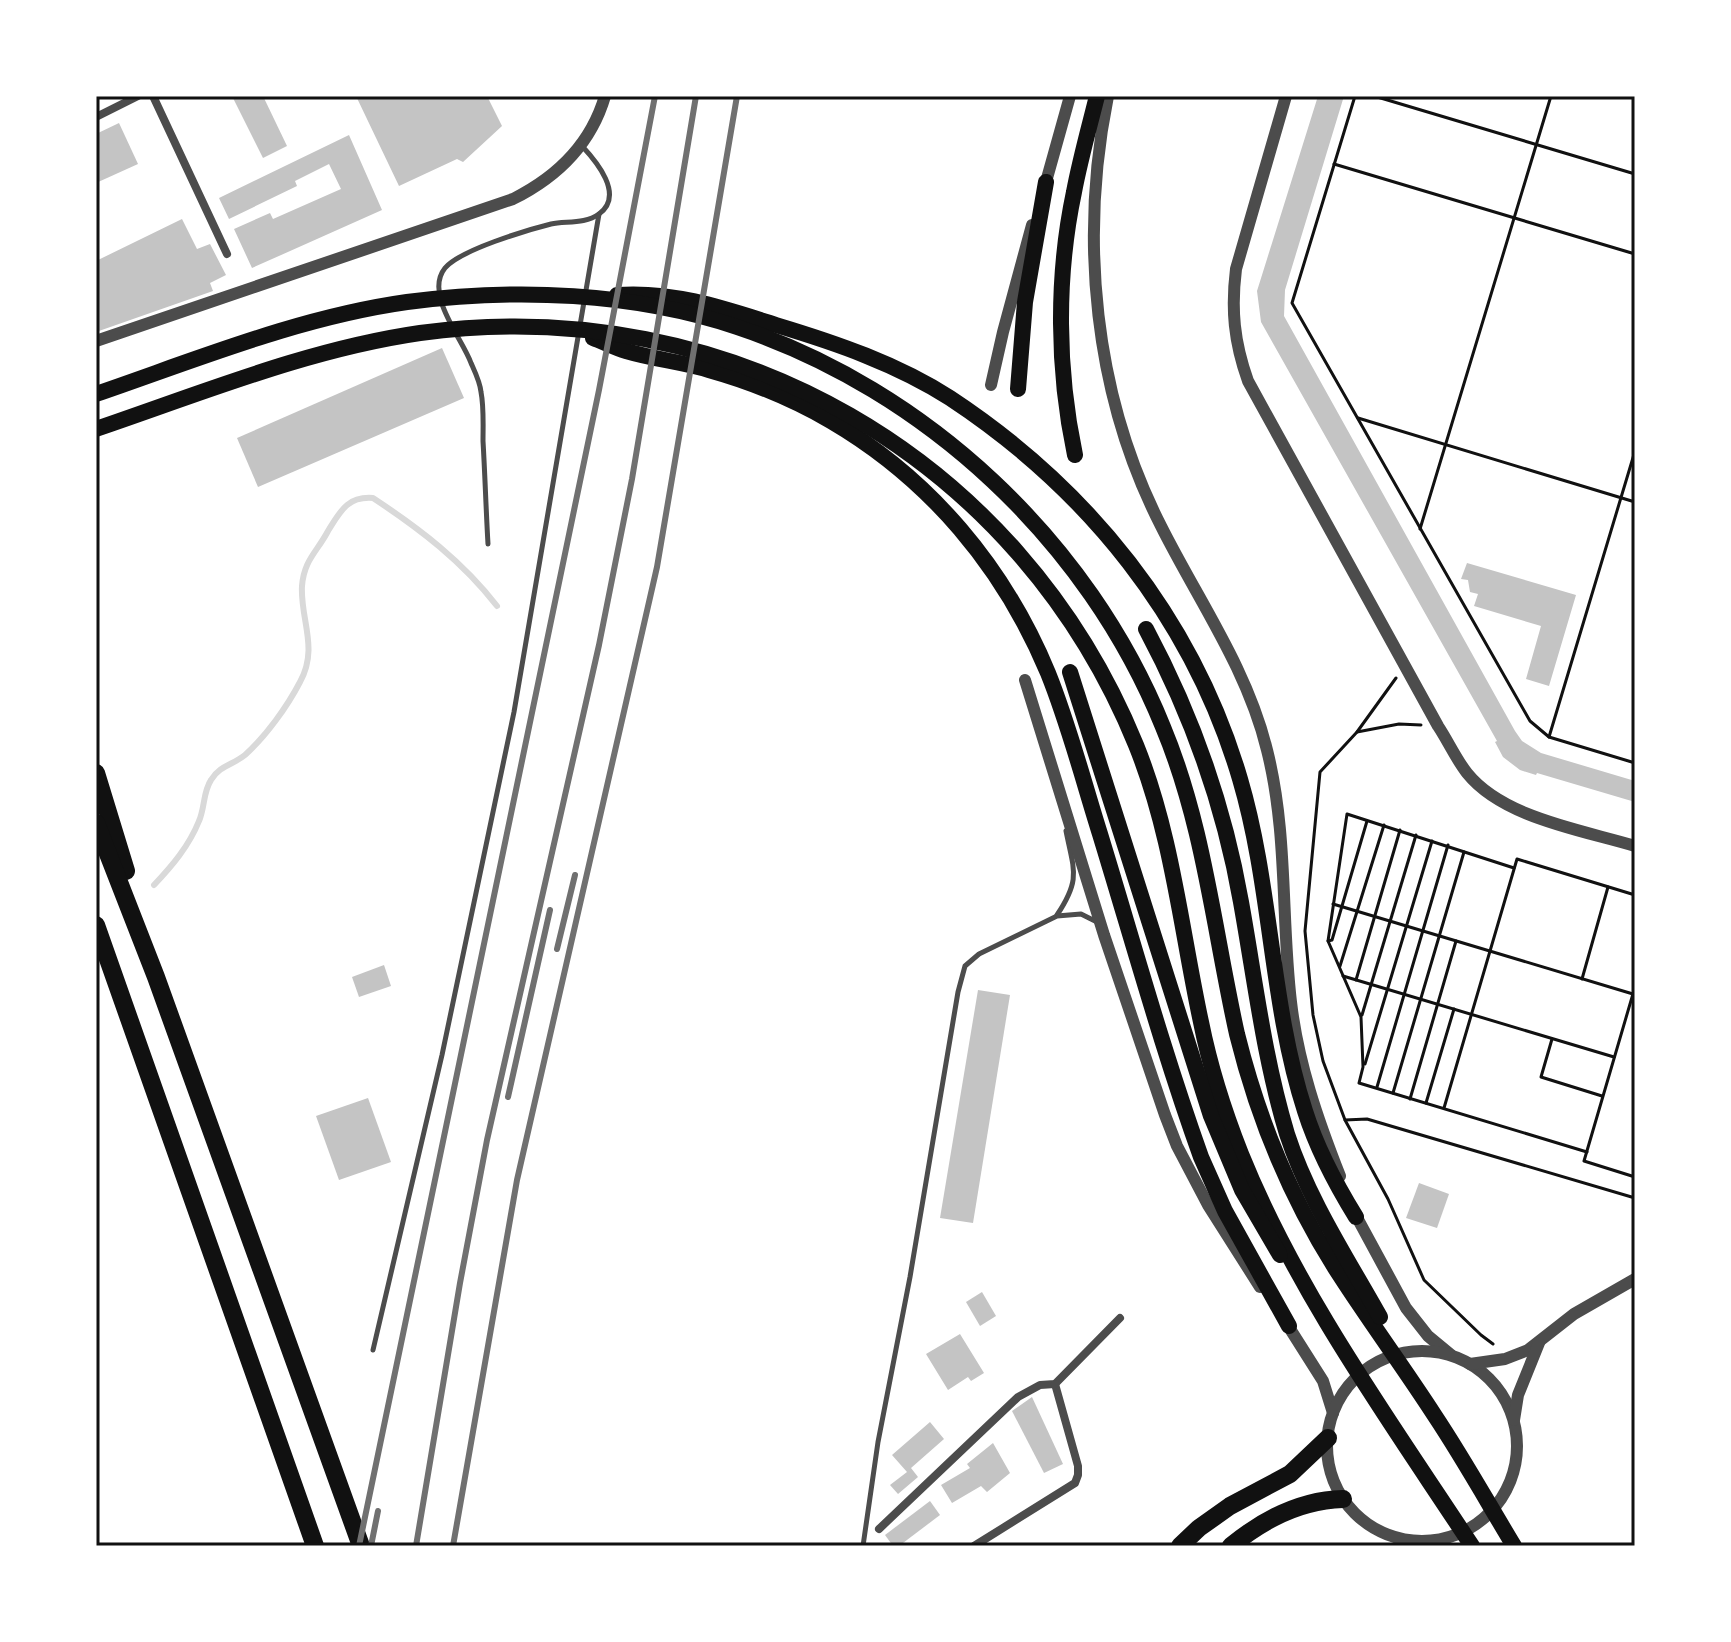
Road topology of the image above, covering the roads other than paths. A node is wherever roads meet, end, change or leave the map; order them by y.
1 (138, 96) edge
2 (153, 96) edge
3 (605, 96) edge
4 (1070, 96) edge
5 (1097, 96) edge
6 (1108, 96) edge
7 (1286, 96) edge
8 (96, 117) edge
9 (581, 146) junction
10 (1046, 182) junction
11 (599, 214) junction
12 (227, 254) dead end
13 (576, 298) junction
14 (573, 330) junction
15 (96, 341) edge
16 (991, 385) dead end
17 (1018, 389) dead end
18 (96, 394) edge
19 (96, 429) edge
20 (1075, 455) dead end
21 (488, 544) dead end
22 (1146, 629) dead end
23 (1070, 672) dead end
24 (1025, 680) dead end
25 (96, 773) edge
26 (1056, 778) junction
27 (96, 823) edge
28 (1635, 846) edge
29 (1057, 916) junction
30 (96, 925) edge
31 (1104, 935) junction
32 (156, 977) junction
33 (1356, 1217) junction
34 (1635, 1279) edge
35 (1120, 1318) dead end
36 (1289, 1326) junction
37 (1335, 1336) junction
38 (1539, 1343) junction
39 (373, 1350) dead end
40 (1451, 1355) junction
41 (1470, 1364) junction
42 (1055, 1384) junction
43 (1333, 1413) junction
44 (1436, 1416) junction
45 (1514, 1420) junction
46 (1328, 1438) junction
47 (1343, 1499) junction
48 (879, 1529) dead end
49 (315, 1546) edge
50 (361, 1546) edge
51 (863, 1546) edge
52 (974, 1546) edge
53 (1180, 1546) edge
54 (1231, 1546) edge
55 (1472, 1546) edge
56 (1514, 1546) edge

1 - 8 street
2 - 12 street
3 - 9 street
4 - 10 street
5 - 20 highway
6 - 33 street
7 - 28 street
9 - 11 lane
9 - 15 street
10 - 16 street
10 - 17 highway
11 - 21 lane
11 - 39 lane
13 - 18 highway
13 - 33 highway
13 - 44 highway
14 - 19 highway
14 - 36 highway
14 - 37 highway
22 - 44 highway
23 - 37 highway
24 - 26 street
25 - 32 highway
26 - 29 lane
26 - 31 street
27 - 32 highway
29 - 31 lane
29 - 51 lane
30 - 49 highway
31 - 36 street
32 - 50 highway
33 - 40 street
34 - 38 street
35 - 42 street
36 - 43 street
37 - 55 highway
38 - 41 street
38 - 45 street
40 - 41 street
40 - 43 street
41 - 45 street
42 - 48 street
42 - 52 street
43 - 46 street
44 - 56 highway
45 - 47 street
46 - 47 street
46 - 53 highway
47 - 54 highway

